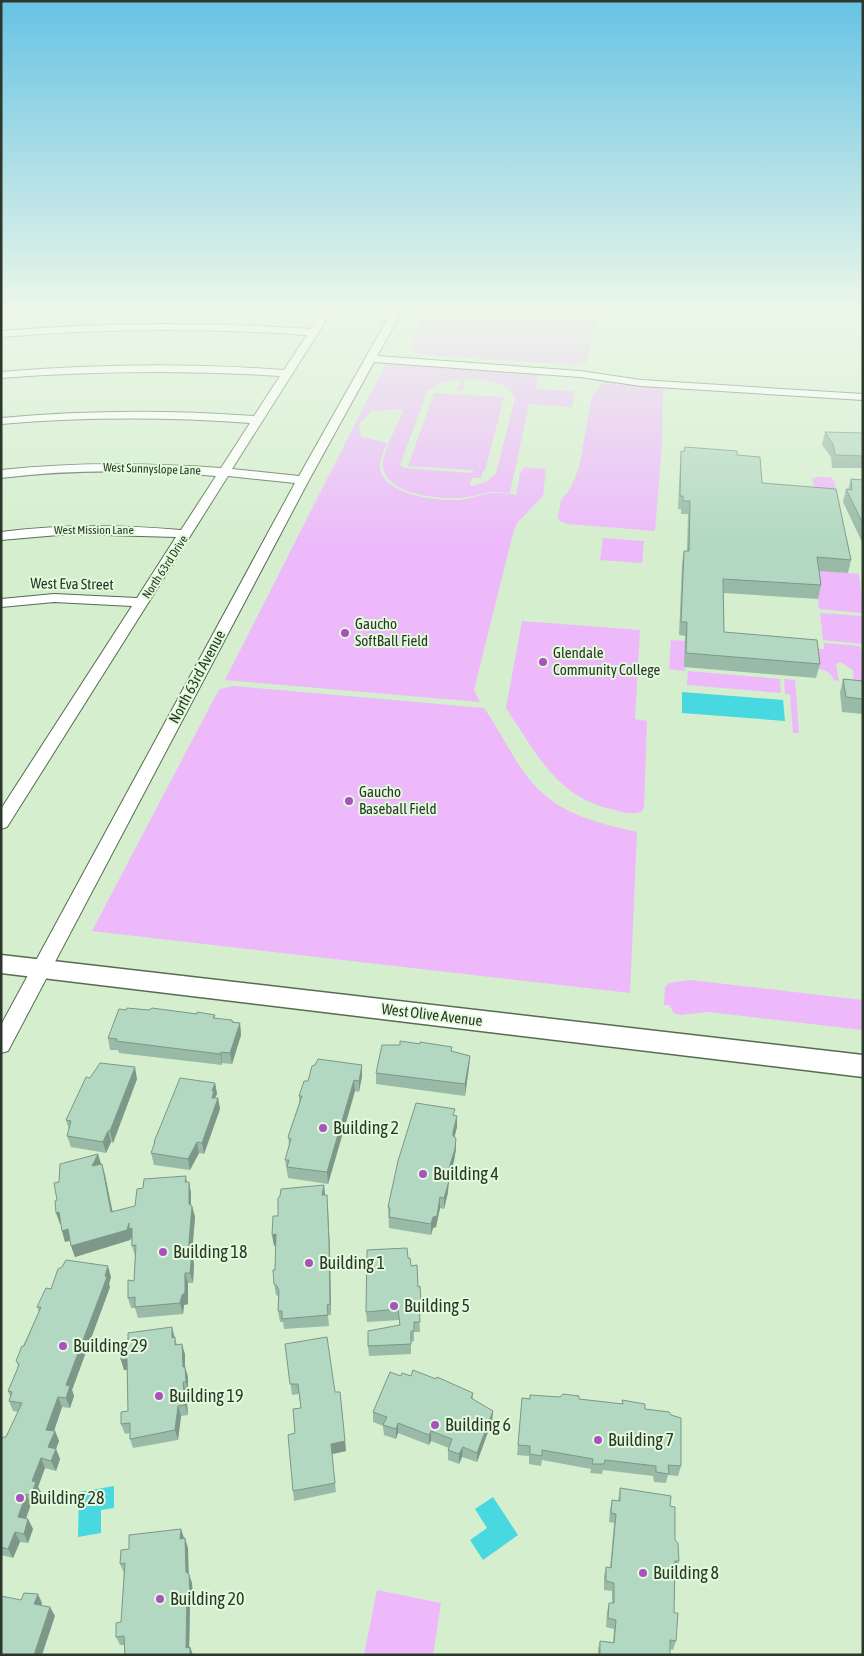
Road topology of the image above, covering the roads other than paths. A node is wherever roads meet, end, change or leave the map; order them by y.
1 (278, 388) edge
2 (355, 388) edge
3 (730, 388) edge
4 (863, 397) edge
5 (258, 420) junction
6 (1, 421) edge
7 (224, 473) junction
8 (1, 474) edge
9 (303, 480) junction
10 (186, 534) junction
11 (1, 536) edge
12 (1, 603) edge
13 (142, 603) junction
14 (1, 823) edge
15 (1, 964) edge
16 (42, 969) junction
17 (1, 1045) edge
18 (863, 1066) edge

1 - 5 street, North 63rd Drive
2 - 9 street, North 63rd Avenue
3 - 4 street
5 - 6 street
5 - 7 street, North 63rd Drive
7 - 8 street, West Sunnyslope Lane
7 - 9 street, West Sunnyslope Lane
7 - 10 street, North 63rd Drive
9 - 16 street, North 63rd Avenue
10 - 11 street, West Mission Lane
10 - 13 street, North 63rd Drive
12 - 13 street, West Eva Street
13 - 14 street, North 63rd Drive
15 - 16 main road, West Olive Avenue
16 - 17 street, North 63rd Avenue
16 - 18 main road, West Olive Avenue

